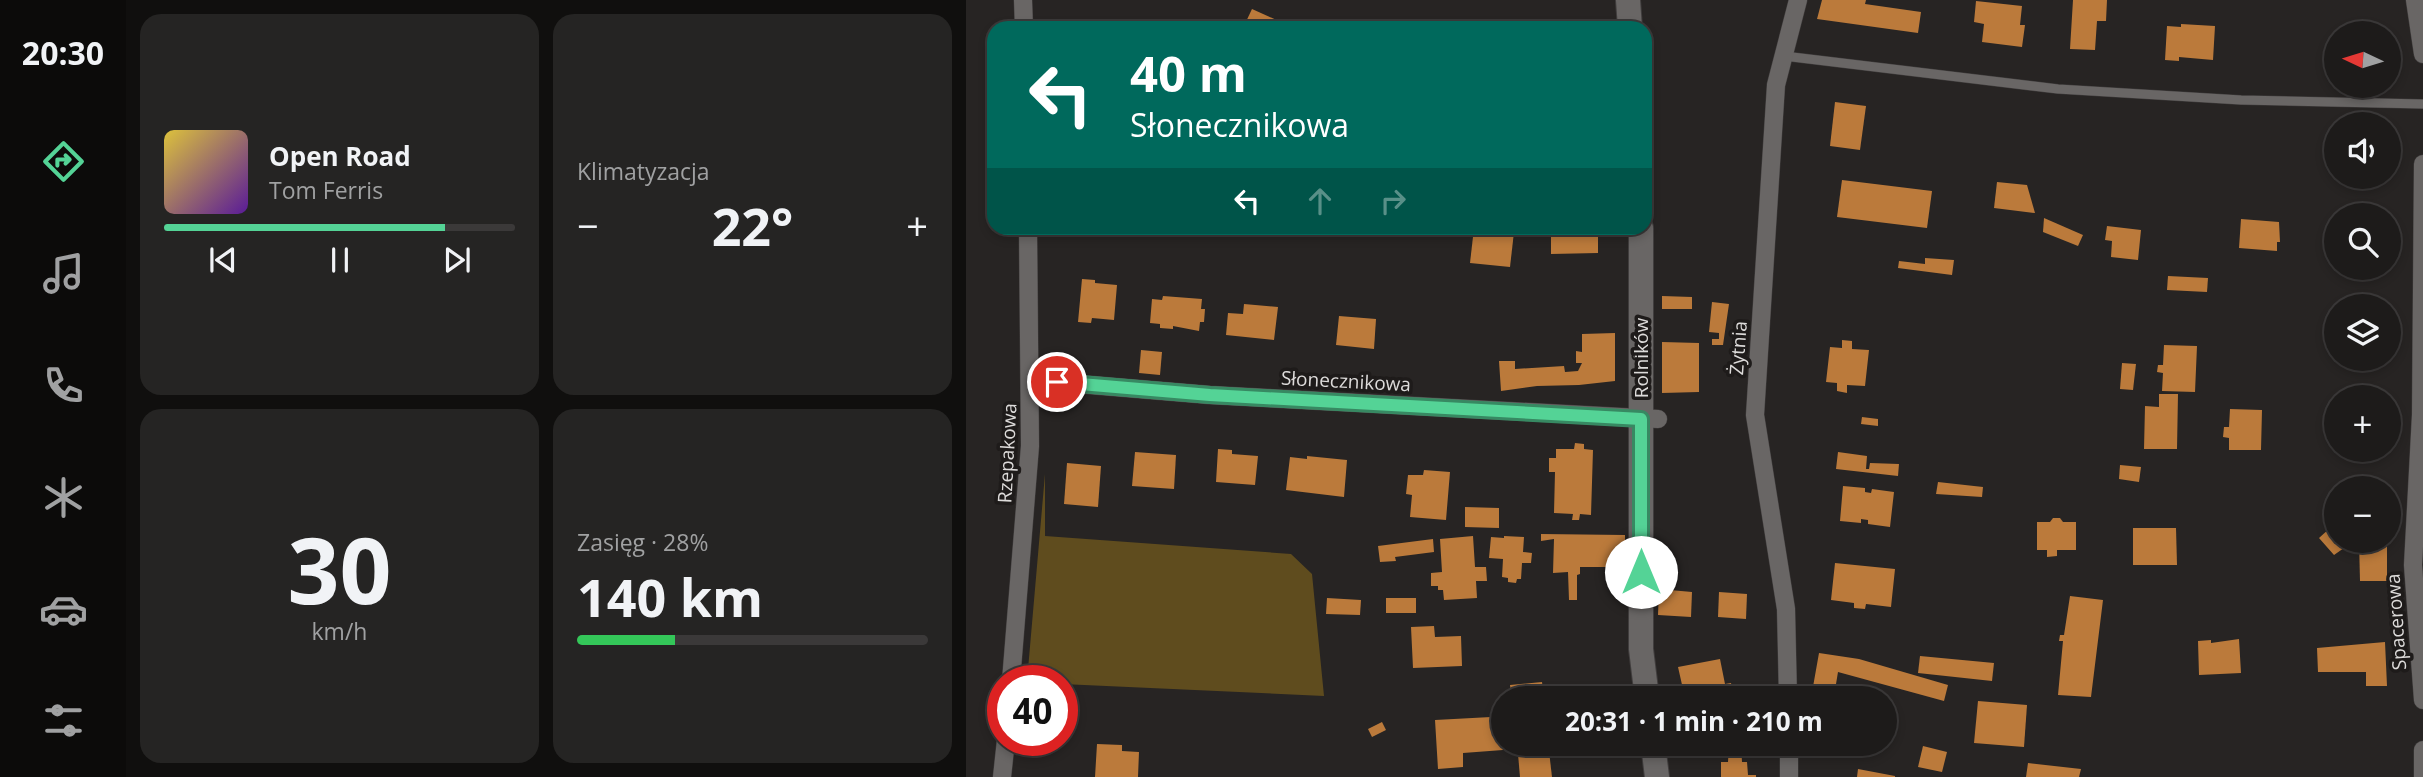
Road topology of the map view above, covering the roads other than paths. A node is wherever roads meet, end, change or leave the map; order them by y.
1 (1023, 0) edge
2 (1628, 0) edge
3 (1798, 0) edge
4 (2415, 0) edge
5 (1024, 21) edge
6 (1630, 21) edge
7 (2423, 54) edge
8 (1784, 56) junction
9 (2423, 104) edge
10 (2423, 164) edge
11 (1028, 235) edge
12 (1641, 235) edge
13 (1031, 380) junction
14 (1650, 419) junction
15 (1012, 665) edge
16 (1646, 686) edge
17 (1788, 686) edge
18 (2423, 700) edge
19 (2423, 750) edge
20 (1004, 756) edge
21 (1654, 756) edge
22 (1789, 756) edge
23 (1002, 777) edge
24 (1657, 777) edge
25 (1789, 777) edge
26 (2423, 777) edge

1 - 5 street
2 - 6 street
3 - 8 street, Żytnia
4 - 7 street
8 - 9 lane
8 - 17 street, Żytnia
10 - 18 street, Spacerowa
11 - 13 street, Rzepakowa
12 - 14 street, Rolników
13 - 14 street, Słonecznikowa
13 - 15 street, Rzepakowa
14 - 16 street, Rolników
19 - 26 street
20 - 23 street
21 - 24 street
22 - 25 street

